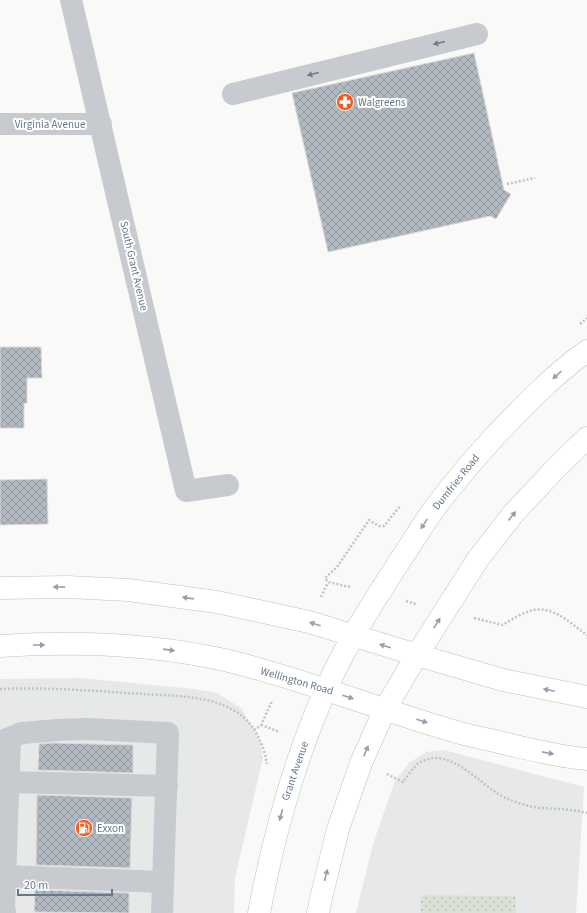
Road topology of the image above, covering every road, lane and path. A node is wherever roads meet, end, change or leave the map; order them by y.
1 (71, 0) edge
2 (477, 34) dead end
3 (233, 94) dead end
4 (0, 124) edge
5 (101, 124) junction
6 (535, 178) dead end
7 (507, 184) dead end
8 (587, 351) edge
9 (587, 438) edge
10 (228, 485) dead end
11 (376, 524) dead end
12 (328, 582) dead end
13 (0, 588) edge
14 (502, 625) dead end
15 (587, 635) edge
16 (352, 636) junction
17 (0, 646) edge
18 (417, 655) junction
19 (0, 690) edge
20 (326, 690) junction
21 (587, 697) edge
22 (385, 709) junction
23 (261, 725) dead end
24 (5, 740) edge
25 (587, 759) edge
26 (389, 774) dead end
27 (9, 782) junction
28 (166, 786) junction
29 (587, 813) edge
30 (5, 876) junction
31 (163, 882) junction
32 (5, 913) edge
33 (162, 913) edge
34 (259, 913) edge
35 (318, 913) edge

1 - 5 street, South Grant Avenue
2 -> 3 street
4 - 5 street, Virginia Avenue
5 - 10 street, South Grant Avenue
6 - 7 path
8 -> 16 main road, Dumfries Road
18 -> 9 main road
11 - 12 path
16 -> 13 main road
14 - 15 path
18 -> 16 main road
16 - 20 main road, Grant Avenue
17 -> 20 main road, Wellington Road
21 -> 18 main road
18 - 22 main road
19 - 23 path
20 -> 22 main road, Wellington Road
20 -> 34 main road, Grant Avenue
22 -> 25 main road, Wellington Road
35 -> 22 main road
24 - 27 street
24 - 28 street
26 - 29 path
27 - 28 street
27 - 30 street
28 - 31 street
30 - 31 street
30 - 32 street
31 - 33 street

